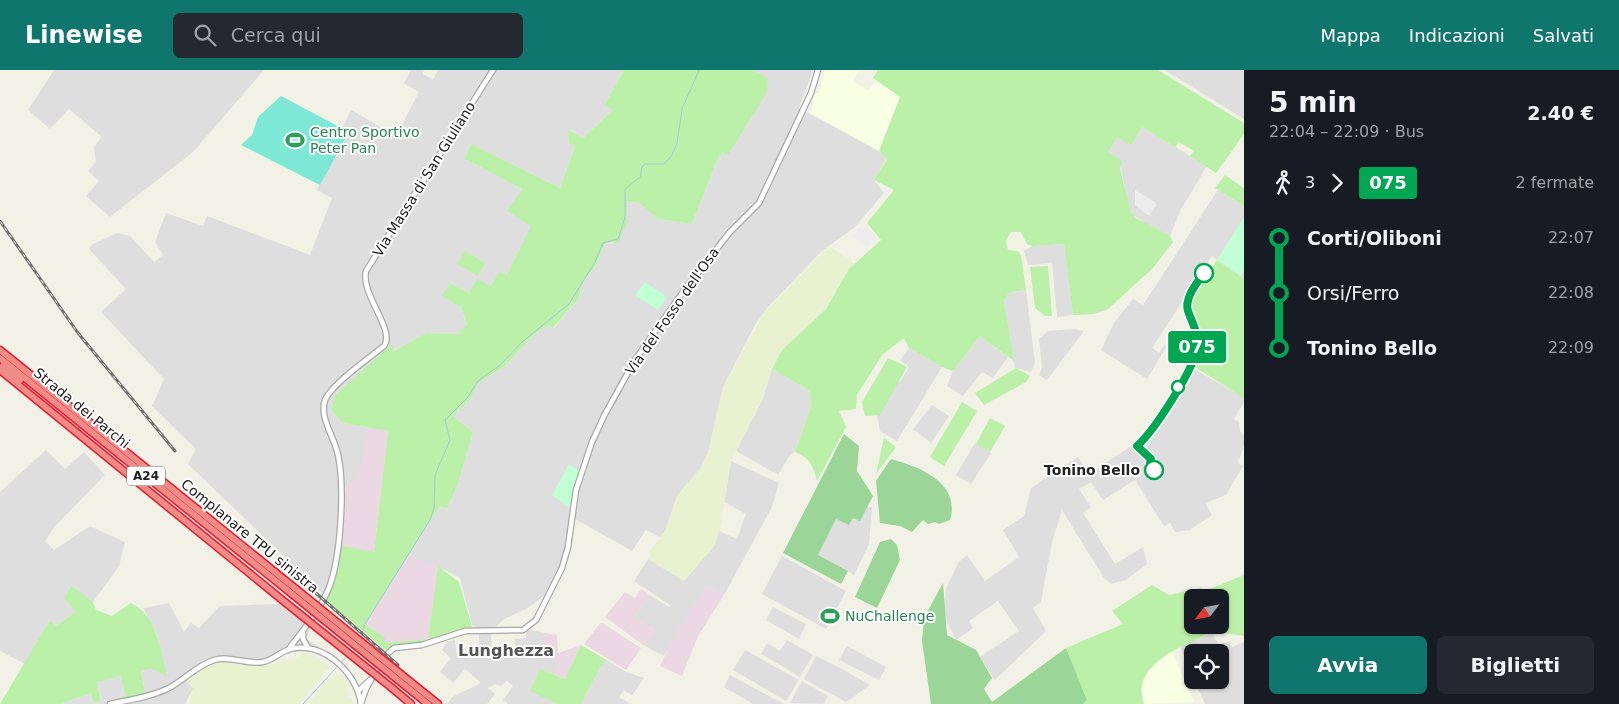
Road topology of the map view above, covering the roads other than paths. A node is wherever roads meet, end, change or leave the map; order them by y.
1 (493, 70) edge
2 (818, 70) edge
3 (0, 350) edge
4 (0, 358) edge
5 (0, 363) edge
6 (0, 370) edge
7 (291, 596) junction
8 (303, 631) junction
9 (297, 638) junction
10 (303, 639) junction
11 (300, 648) junction
12 (308, 648) junction
13 (288, 650) junction
14 (354, 681) junction
15 (397, 682) junction
16 (366, 686) junction
17 (358, 691) junction
18 (110, 704) edge
19 (362, 704) edge
20 (411, 704) edge
21 (422, 704) edge
22 (428, 704) edge
23 (438, 704) edge

1 - 8 street, Via Massa di San Giuliano
2 - 16 street, Via del Fosso dell'Osa
3 - 7 highway, Complanare TPU sinistra
4 - 7 highway, Strada dei Parchi / A24
5 - 7 highway, Strada dei Parchi / A24
6 - 7 highway
7 - 15 highway, Strada dei Parchi / A24, bridge
7 - 15 highway, Complanare TPU sinistra, bridge
8 - 9 street
8 - 10 street
9 - 11 street
9 - 13 street
10 - 11 street
10 - 12 street
11 - 12 street
11 - 13 street
12 - 14 street
13 - 18 street
14 - 16 street
14 - 17 street
15 - 20 highway
15 - 21 highway, Strada dei Parchi / A24
15 - 22 highway, Strada dei Parchi / A24
15 - 23 highway, Complanare TPU sinistra
16 - 17 street, Via del Fosso dell'Osa
16 - 19 street
17 - 19 street

